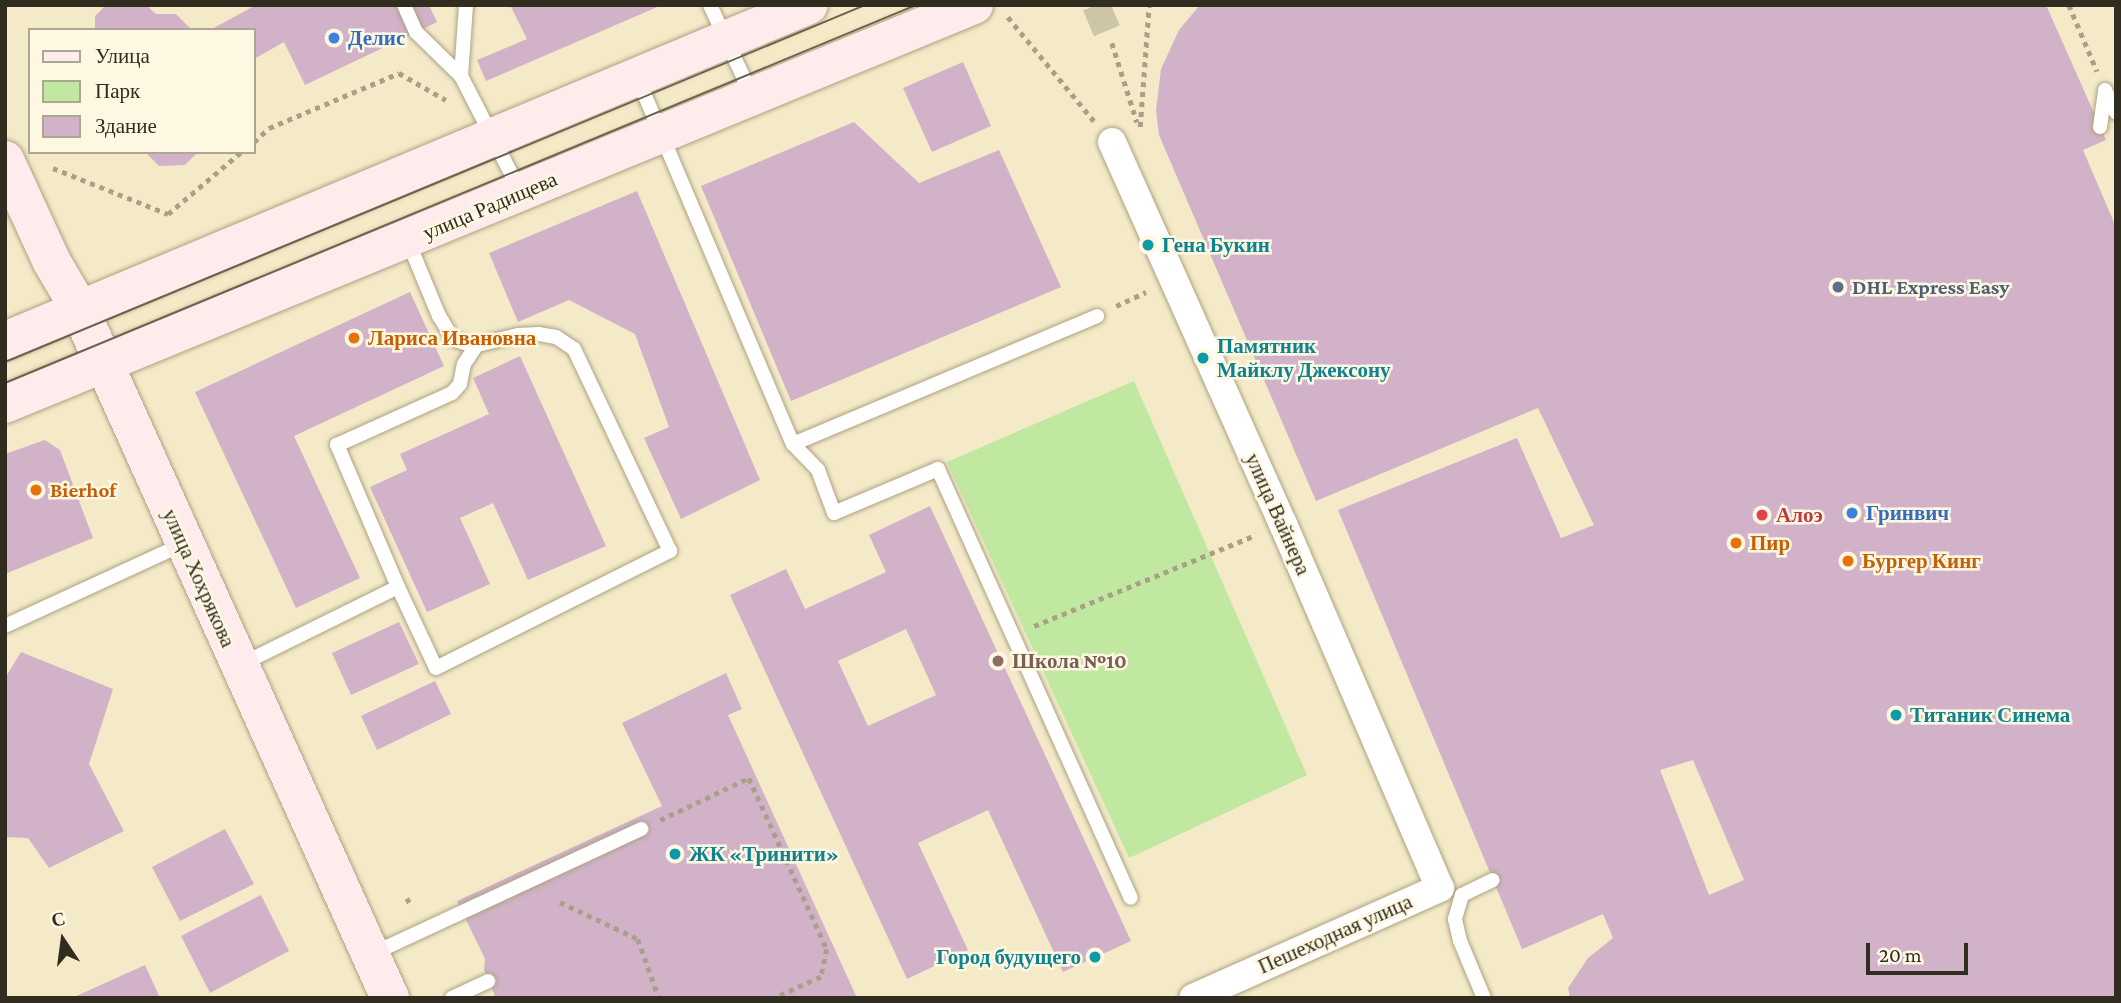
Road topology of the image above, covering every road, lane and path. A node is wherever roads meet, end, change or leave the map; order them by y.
1 (404, 5) edge
2 (466, 5) edge
3 (710, 5) edge
4 (808, 5) edge
5 (1149, 5) edge
6 (2069, 5) edge
7 (990, 9) edge
8 (725, 40) junction
9 (1112, 43) tunnel mouth
10 (461, 76) junction
11 (637, 77) junction
12 (2105, 90) junction
13 (752, 96) junction
14 (2116, 113) edge
15 (2100, 127) dead end
16 (491, 131) junction
17 (661, 135) junction
18 (256, 140) edge
19 (1112, 142) joint
20 (239, 154) edge
21 (5, 160) edge
22 (53, 168) dead end
23 (520, 192) junction
24 (408, 241) junction
25 (1174, 278) junction
26 (80, 310) junction
27 (1097, 316) joint
28 (5, 341) edge
29 (477, 345) junction
30 (103, 362) junction
31 (5, 404) edge
32 (793, 444) junction
33 (1283, 524) junction
34 (183, 544) junction
35 (398, 587) junction
36 (5, 626) edge
37 (1014, 635) junction
38 (238, 666) junction
39 (640, 829) joint
40 (1493, 880) dead end
41 (1440, 888) joint
42 (407, 898) dead end
43 (1131, 898) dead end
44 (560, 902) dead end
45 (412, 907) dead end
46 (371, 955) junction
47 (488, 981) dead end
48 (390, 998) edge
49 (452, 998) edge
50 (659, 998) edge
51 (775, 998) edge
52 (1192, 998) edge
53 (1484, 998) edge

1 - 10 lane
2 - 10 lane
3 - 8 lane
4 - 8 street
5 - 9 path
6 - 12 path
7 - 13 street, улица Радищева
7 - 19 path
8 - 11 street
8 - 13 lane
10 - 16 lane
11 - 16 street
11 - 17 lane
12 - 14 lane
12 - 15 lane
13 - 17 street, улица Радищева
16 - 18 path
16 - 23 lane
16 - 26 street
17 - 23 street, улица Радищева
17 - 32 lane
19 - 25 street, улица Вайнера
20 - 22 path
21 - 26 street, улица Хохрякова
23 - 24 street, улица Радищева
24 - 29 lane
24 - 30 street, улица Радищева
25 - 27 path
25 - 33 street, улица Вайнера
26 - 28 street
26 - 30 street, улица Хохрякова
27 - 32 lane
29 - 35 lane
29 - 35 lane
30 - 31 street, улица Радищева
30 - 34 street, улица Хохрякова
32 - 37 lane
33 - 37 path
33 - 41 street, улица Вайнера
34 - 36 lane
34 - 38 street, улица Хохрякова
35 - 38 lane
37 - 43 lane
38 - 46 street, улица Хохрякова
39 - 46 lane
39 - 51 path
40 - 53 lane
41 - 52 street, Пешеходная улица
42 - 45 path
44 - 50 path
46 - 48 street, улица Хохрякова
47 - 49 lane

